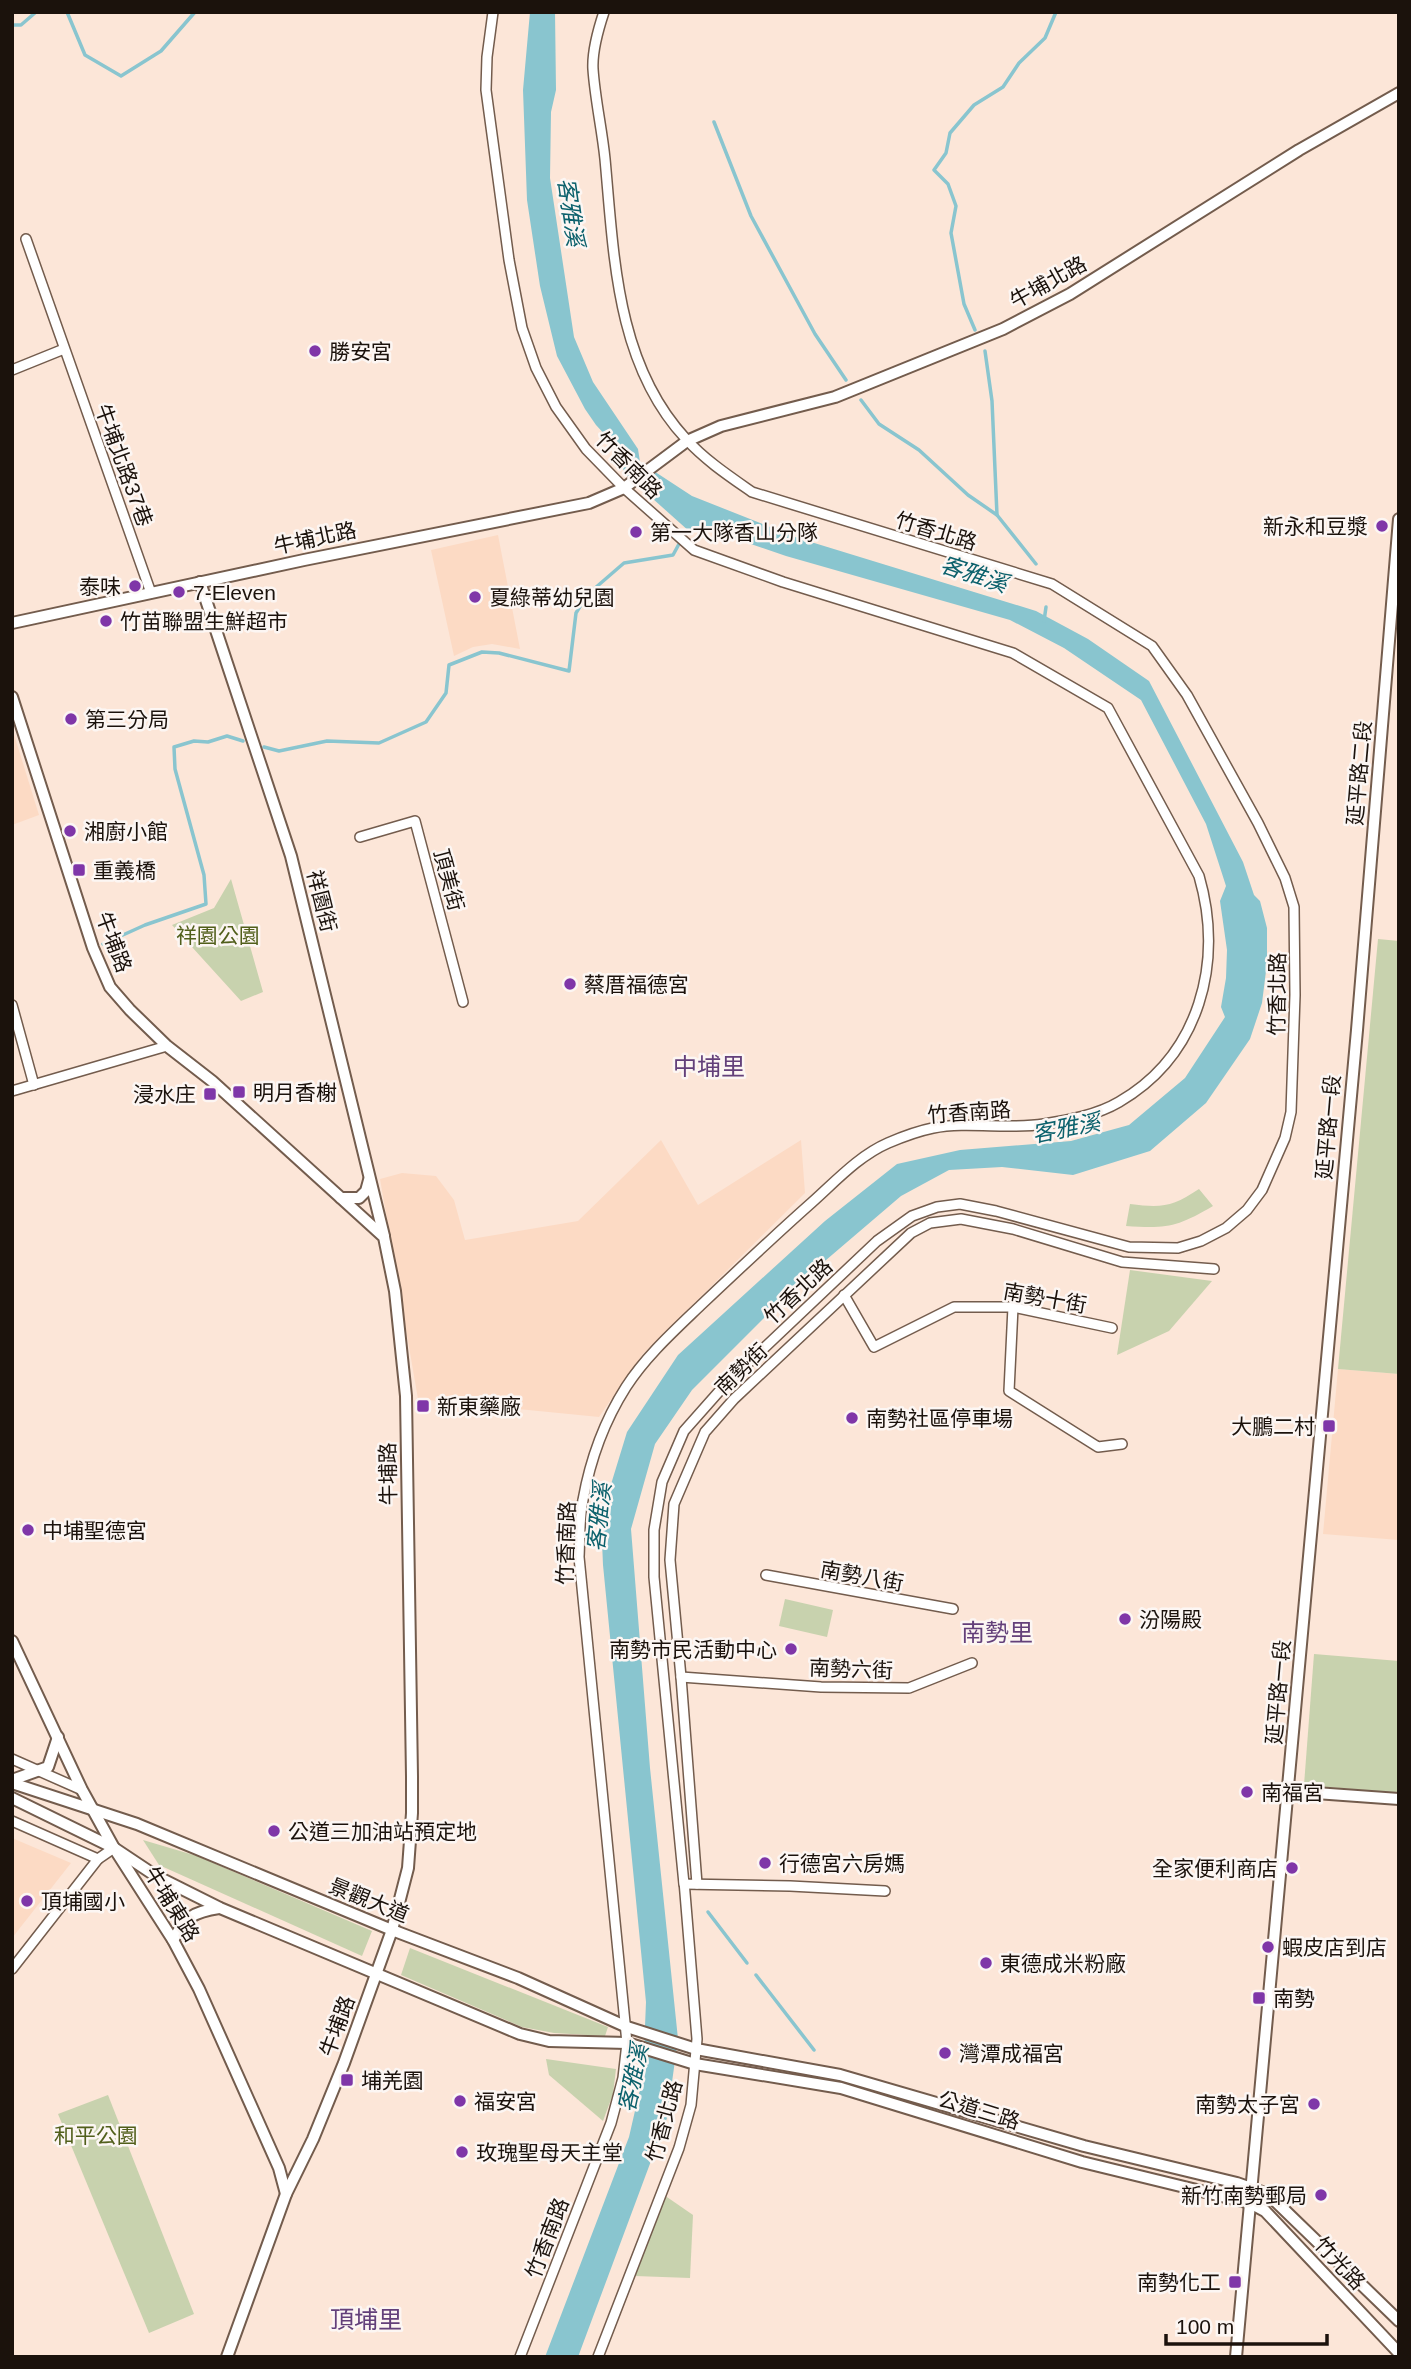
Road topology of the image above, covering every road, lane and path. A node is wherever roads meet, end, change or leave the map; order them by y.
1 (493, 12) edge
2 (604, 12) edge
3 (1399, 93) edge
4 (26, 239) dead end
5 (64, 349) junction
6 (12, 370) edge
7 (687, 441) junction
8 (624, 488) junction
9 (1399, 520) edge
10 (200, 582) junction
11 (151, 593) junction
12 (12, 623) edge
13 (12, 697) edge
14 (360, 837) dead end
15 (463, 1002) dead end
16 (12, 1005) edge
17 (1357, 1030) joint
18 (167, 1046) junction
19 (34, 1085) junction
20 (12, 1091) edge
21 (369, 1177) junction
22 (341, 1198) junction
23 (384, 1237) junction
24 (1213, 1269) dead end
25 (844, 1295) junction
26 (1013, 1307) junction
27 (1112, 1328) dead end
28 (1122, 1444) dead end
29 (766, 1576) dead end
30 (953, 1609) dead end
31 (12, 1641) edge
32 (972, 1663) dead end
33 (681, 1677) junction
34 (58, 1737) junction
35 (12, 1759) edge
36 (40, 1771) junction
37 (12, 1781) edge
38 (82, 1790) junction
39 (1288, 1791) junction
40 (12, 1798) edge
41 (1399, 1799) edge
42 (95, 1810) junction
43 (12, 1821) edge
44 (114, 1848) junction
45 (98, 1859) junction
46 (684, 1882) junction
47 (697, 1884) junction
48 (886, 1891) dead end
49 (220, 1908) junction
50 (391, 1930) junction
51 (173, 1940) junction
52 (12, 1969) edge
53 (376, 1972) junction
54 (627, 2027) junction
55 (628, 2043) junction
56 (696, 2049) junction
57 (695, 2064) junction
58 (1252, 2188) junction
59 (286, 2194) junction
60 (1251, 2203) junction
61 (1399, 2321) edge
62 (1397, 2351) edge
63 (227, 2357) edge
64 (520, 2357) edge
65 (598, 2357) edge
66 (1236, 2357) edge

1 - 8 street, 竹香南路
2 - 7 street, 竹香北路
3 - 7 street, 牛埔北路
4 - 5 street, 牛埔北路37巷
5 - 6 street
5 - 11 street, 牛埔北路37巷
7 - 8 street, 牛埔北路
7 - 46 street, 竹香北路
8 - 10 street, 牛埔北路
8 - 54 street, 竹香南路
9 - 17 street, 延平路二段
10 - 11 street, 牛埔北路
10 - 21 street, 祥園街
11 - 12 street, 牛埔北路
13 - 18 street, 牛埔路
14 - 15 street, 頂美街
16 - 19 street
17 - 39 street, 延平路一段
18 - 19 street
18 - 22 street, 牛埔路
19 - 20 street
21 - 22 street
21 - 23 street, 祥園街
22 - 23 street, 牛埔路
23 - 50 street, 牛埔路
24 - 25 street, 南勢街
25 - 26 street, 南勢十街
25 - 33 street, 南勢街
26 - 27 street, 南勢十街
26 - 28 street
29 - 30 street, 南勢八街
31 - 34 street, 牛埔東路
32 - 33 street, 南勢六街
33 - 47 street, 南勢街
34 - 36 street
34 - 38 street, 牛埔東路
35 - 36 street
36 - 37 street
36 - 38 street
37 - 42 street, 景觀大道
38 - 42 street, 牛埔東路
39 - 41 street
39 - 58 street, 延平路一段
40 - 44 street
42 - 44 street, 牛埔東路
42 - 50 street, 景觀大道
43 - 45 street
44 - 45 street
44 - 49 street
44 - 51 street, 牛埔東路
45 - 52 street
46 - 47 street
46 - 56 street, 竹香北路
47 - 48 street
49 - 51 street
49 - 53 street
50 - 53 street, 牛埔路
50 - 54 street, 景觀大道
51 - 59 street, 牛埔東路
53 - 55 street
53 - 59 street, 牛埔路
54 - 55 street, 竹香南路
54 - 56 street, 景觀大道
55 - 57 street, 公道三路
55 - 64 street, 竹香南路
56 - 57 street, 竹香北路
56 - 58 street, 公道三路
57 - 60 street, 公道三路
57 - 65 street, 竹香北路
58 - 60 street, 延平路一段
58 - 61 street, 竹光路
59 - 63 street, 牛埔路
60 - 62 street, 竹光路
60 - 66 street, 延平路一段

